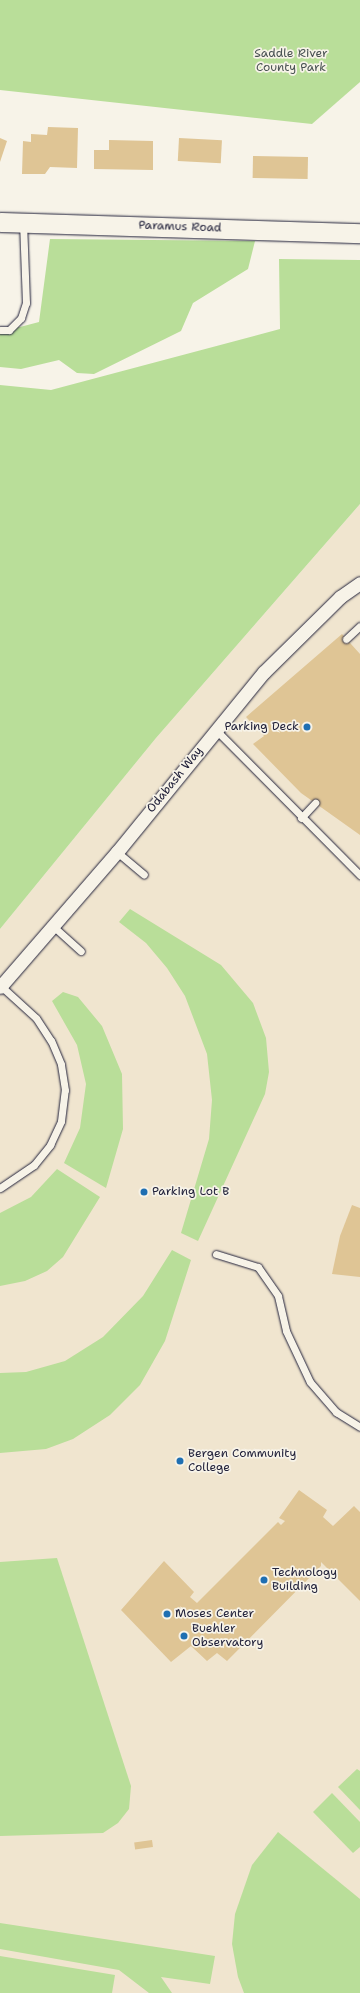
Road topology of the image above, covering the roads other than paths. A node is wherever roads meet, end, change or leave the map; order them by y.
1 (0, 222) edge
2 (23, 223) junction
3 (360, 233) edge
4 (0, 330) edge
5 (360, 582) edge
6 (360, 626) edge
7 (346, 639) dead end
8 (215, 729) junction
9 (315, 803) dead end
10 (301, 818) junction
11 (117, 852) junction
12 (144, 875) dead end
13 (360, 875) edge
14 (54, 927) junction
15 (81, 951) dead end
16 (0, 986) edge
17 (0, 1188) edge
18 (216, 1254) dead end
19 (360, 1427) edge

1 - 2 main road, Paramus Road
2 - 3 main road, Paramus Road
2 - 4 lane
5 - 8 street, Odabash Way
6 - 7 lane
8 - 10 lane
8 - 11 street, Odabash Way
9 - 10 lane
10 - 13 lane
11 - 12 lane
11 - 14 street, Odabash Way
14 - 15 lane
14 - 16 street, Odabash Way
16 - 17 lane
18 - 19 lane

